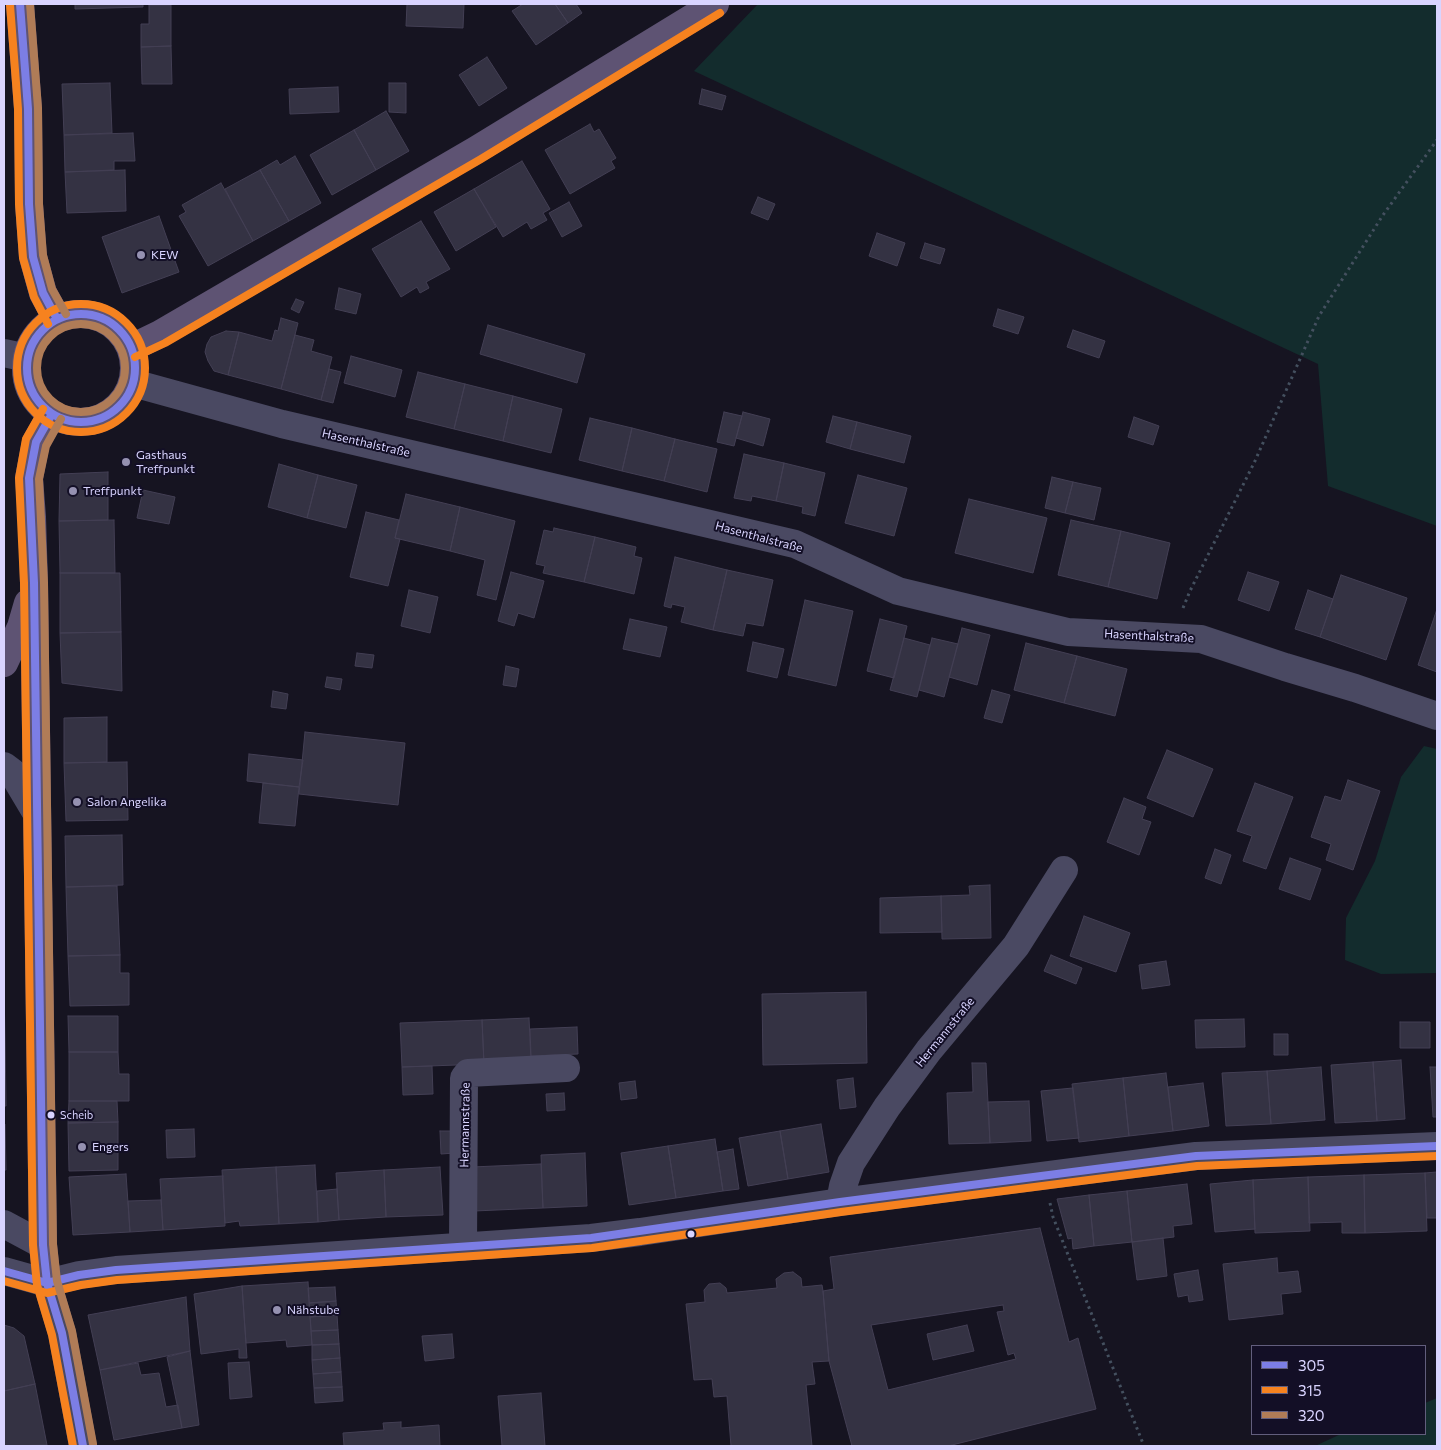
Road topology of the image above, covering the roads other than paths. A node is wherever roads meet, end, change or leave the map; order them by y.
1 (20, 4) edge
2 (715, 4) edge
3 (57, 319) junction
4 (131, 348) junction
5 (15, 356) edge
6 (133, 383) junction
7 (52, 414) junction
8 (34, 583) junction
9 (4, 663) edge
10 (1437, 716) edge
11 (4, 766) edge
12 (37, 814) junction
13 (1064, 870) dead end
14 (566, 1068) dead end
15 (1437, 1146) edge
16 (840, 1202) junction
17 (4, 1224) edge
18 (43, 1245) junction
19 (463, 1247) junction
20 (4, 1272) edge
21 (47, 1282) junction
22 (84, 1446) edge

1 - 3 main road
2 - 4 main road
3 - 4 main road
3 - 5 main road
4 - 6 main road
5 - 7 main road
6 - 7 main road
6 - 10 street, Hasenthalstraße
7 - 8 main road
8 - 9 main road
8 - 12 main road
11 - 12 street
12 - 18 main road
13 - 16 street, Hermannstraße
14 - 19 street, Hermannstraße
15 - 16 street
16 - 19 street
17 - 18 street
18 - 21 main road
19 - 21 street
20 - 21 street
21 - 22 street

